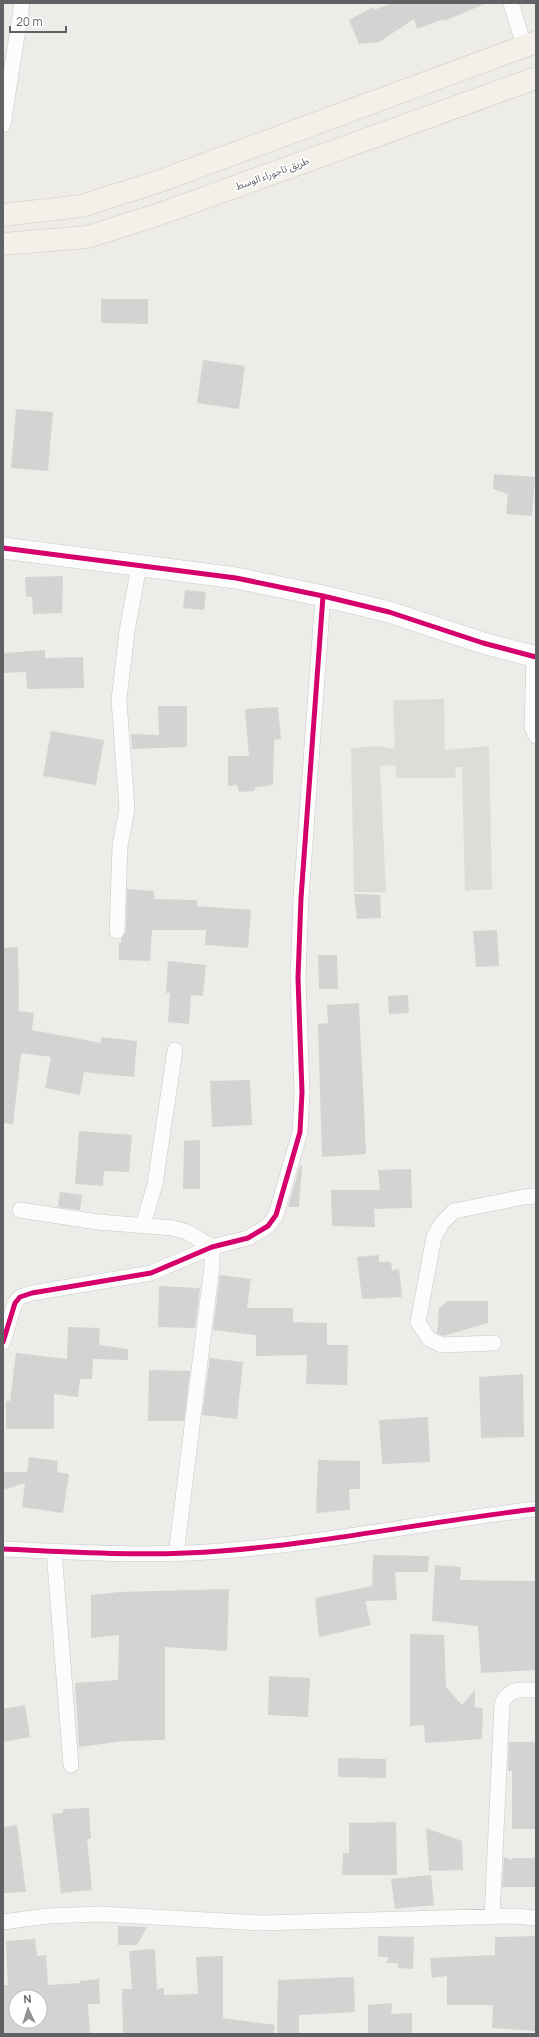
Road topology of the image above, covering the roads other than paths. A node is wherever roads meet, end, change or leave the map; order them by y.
1 (22, 3) edge
2 (511, 3) edge
3 (530, 44) edge
4 (536, 78) edge
5 (3, 125) edge
6 (3, 215) edge
7 (3, 244) edge
8 (3, 548) edge
9 (139, 566) junction
10 (323, 596) junction
11 (535, 657) edge
12 (536, 736) edge
13 (117, 931) dead end
14 (175, 1050) dead end
15 (536, 1196) edge
16 (20, 1210) dead end
17 (143, 1224) junction
18 (212, 1247) junction
19 (3, 1342) edge
20 (494, 1343) dead end
21 (536, 1509) edge
22 (3, 1549) edge
23 (54, 1551) junction
24 (176, 1554) junction
25 (536, 1690) edge
26 (71, 1765) dead end
27 (492, 1917) junction
28 (536, 1918) edge
29 (3, 1922) edge

1 - 5 street
2 - 3 street
3 - 6 main road
4 - 7 main road, طريق تاجوراء الوسط
8 - 9 street
9 - 10 street
9 - 13 street
10 - 11 street
10 - 18 street
11 - 12 street
14 - 17 street
15 - 20 street
16 - 17 street
17 - 18 street
18 - 19 street
18 - 24 street
21 - 24 street
22 - 23 street
23 - 24 street
23 - 26 street
25 - 27 street
27 - 28 street
27 - 29 street

